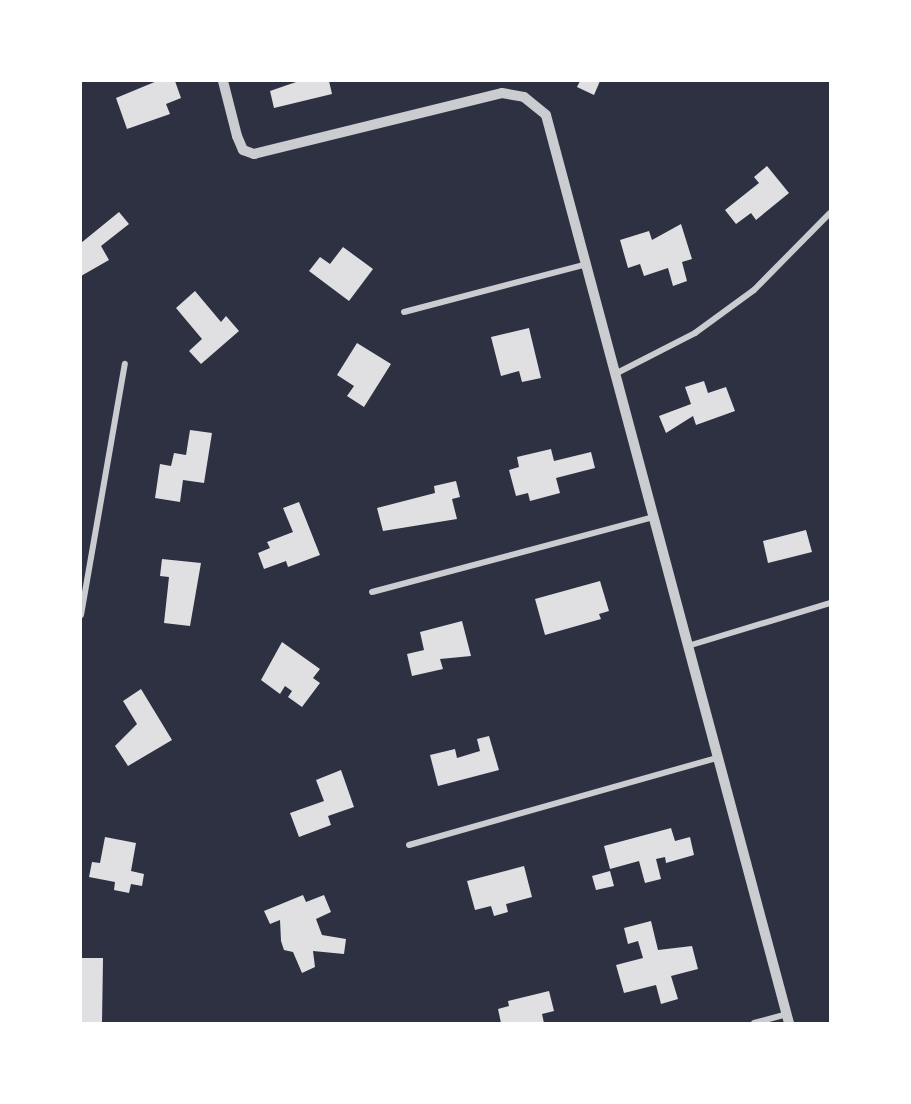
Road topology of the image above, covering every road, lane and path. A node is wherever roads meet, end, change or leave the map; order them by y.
1 (222, 81) edge
2 (830, 213) edge
3 (588, 264) junction
4 (404, 312) dead end
5 (125, 364) dead end
6 (617, 373) junction
7 (651, 518) junction
8 (372, 592) dead end
9 (830, 603) edge
10 (81, 615) edge
11 (691, 645) junction
12 (720, 757) junction
13 (409, 845) dead end
14 (788, 1019) edge
15 (754, 1023) edge

1 - 3 street
2 - 6 street
3 - 4 street
3 - 6 street
5 - 10 street
6 - 7 street
7 - 8 street
7 - 11 street
9 - 11 street
11 - 12 street
12 - 13 street
12 - 14 street
14 - 15 street

